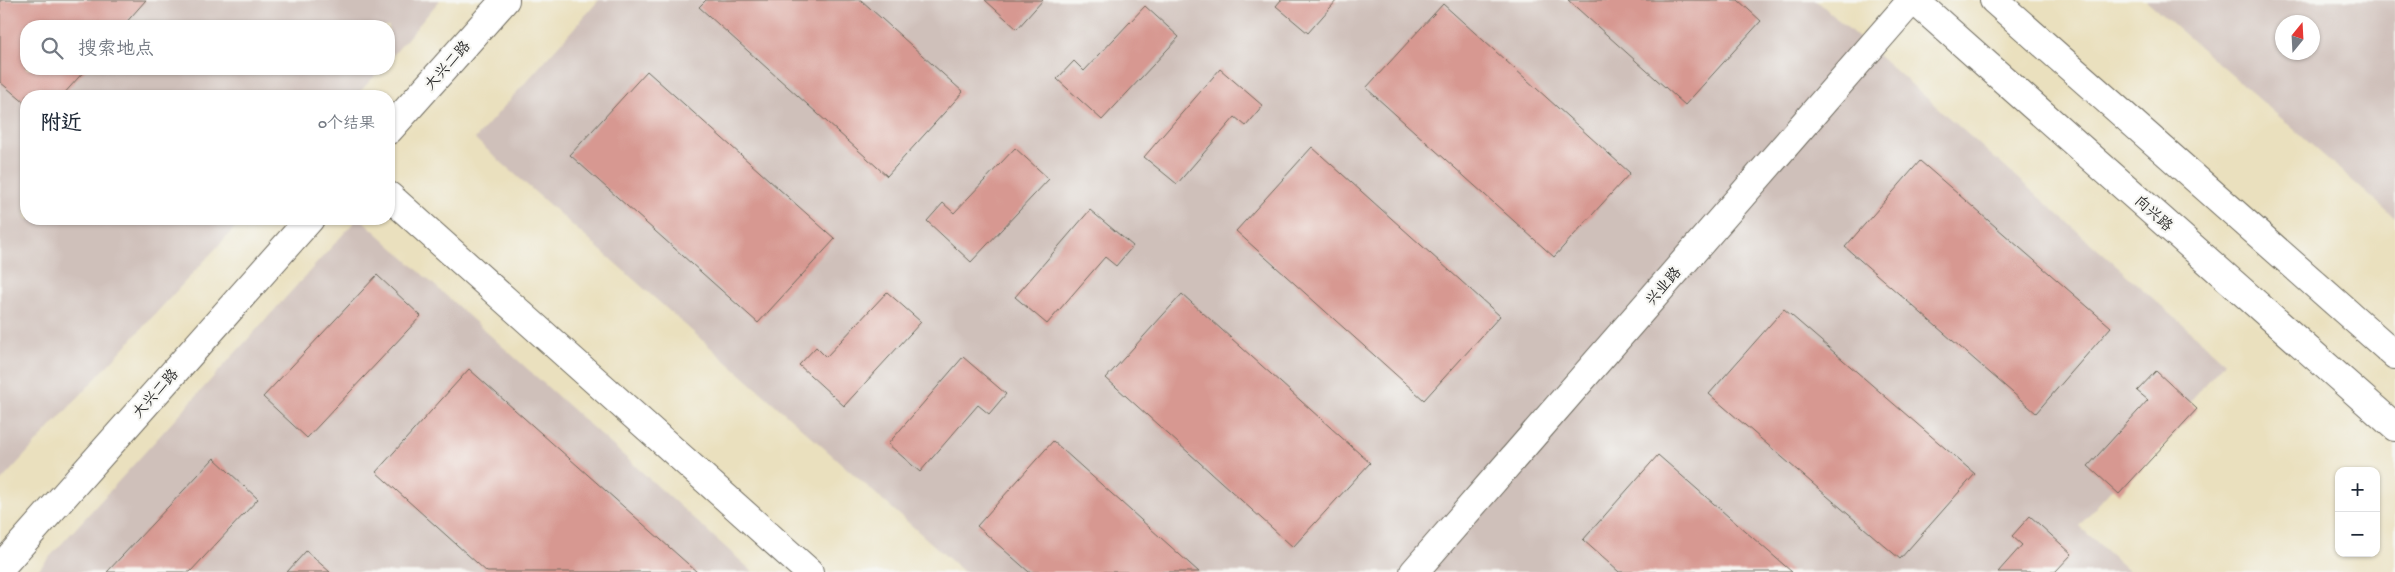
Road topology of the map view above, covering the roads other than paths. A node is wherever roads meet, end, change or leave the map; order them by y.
1 (505, 0) edge
2 (1913, 0) edge
3 (1994, 0) edge
4 (395, 123) edge
5 (395, 201) edge
6 (305, 225) edge
7 (2395, 355) edge
8 (2395, 427) edge
9 (0, 568) edge
10 (808, 572) edge
11 (1414, 572) edge

1 - 4 street, 大兴二路
2 - 8 street, 向兴路
2 - 11 street, 兴业路
3 - 7 street
5 - 10 street
6 - 9 street, 大兴二路

